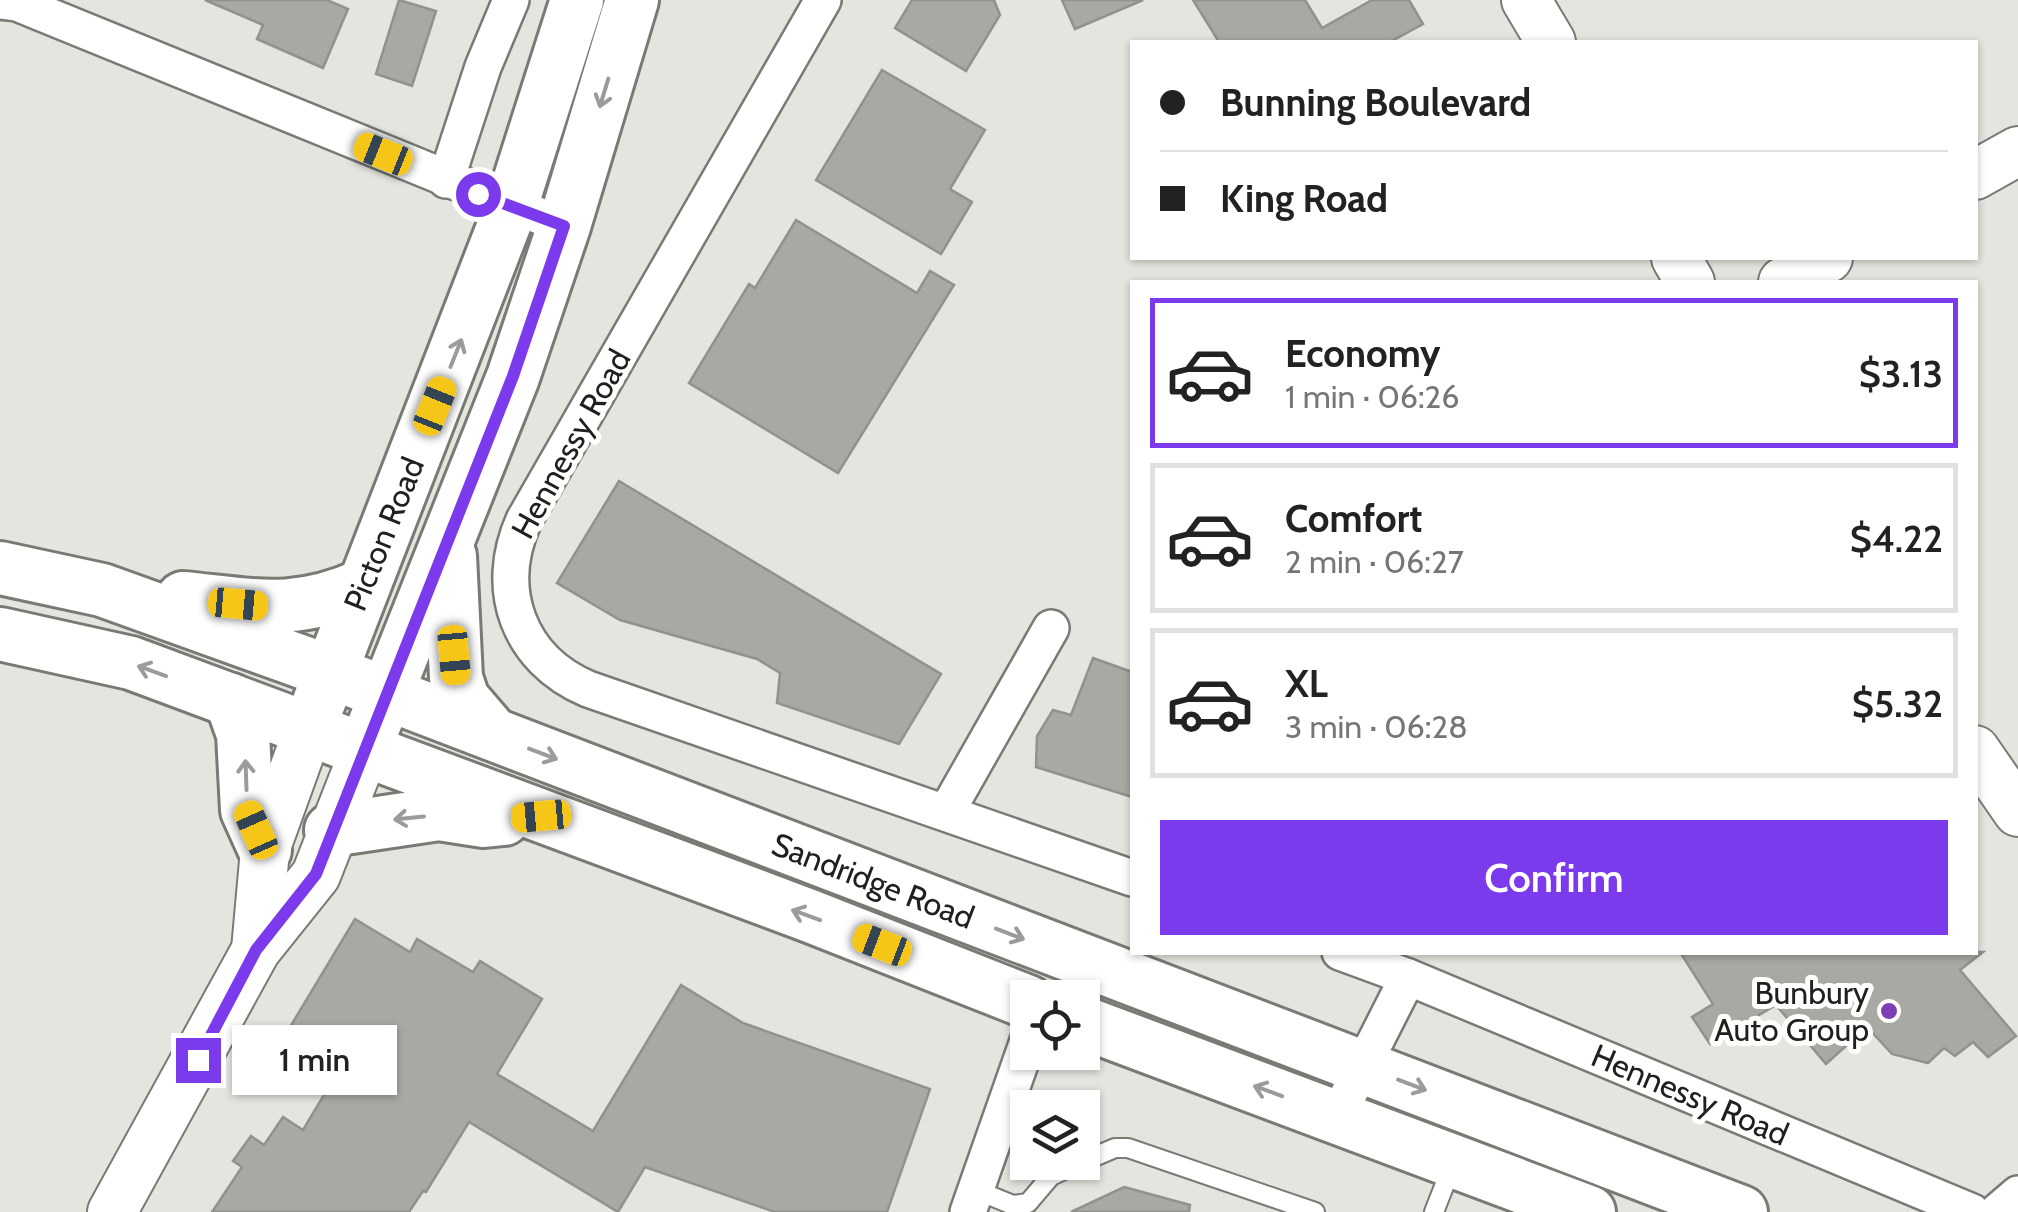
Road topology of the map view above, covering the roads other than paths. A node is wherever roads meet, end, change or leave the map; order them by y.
1 (511, 0) edge
2 (578, 0) edge
3 (632, 0) edge
4 (824, 0) edge
5 (1526, 0) edge
6 (12, 2) edge
7 (1550, 40) edge
8 (2018, 150) edge
9 (1978, 173) edge
10 (446, 180) junction
11 (510, 207) junction
12 (564, 226) junction
13 (1824, 260) edge
14 (1787, 280) edge
15 (450, 535) junction
16 (0, 568) edge
17 (364, 585) junction
18 (102, 590) junction
19 (1051, 628) dead end
20 (0, 634) edge
21 (330, 672) junction
22 (387, 693) junction
23 (230, 700) junction
24 (309, 728) junction
25 (493, 734) junction
26 (364, 750) junction
27 (1978, 754) edge
28 (947, 811) junction
29 (2018, 812) edge
30 (541, 816) junction
31 (332, 830) junction
32 (265, 850) junction
33 (1130, 877) edge
34 (256, 950) junction
35 (1348, 955) edge
36 (1051, 975) edge
37 (1408, 977) junction
38 (1010, 995) edge
39 (1100, 1029) edge
40 (1361, 1065) junction
41 (1018, 1070) edge
42 (1337, 1117) junction
43 (1100, 1154) edge
44 (1454, 1161) junction
45 (1048, 1180) edge
46 (2018, 1194) edge
47 (972, 1201) edge
48 (1262, 1203) edge
49 (1560, 1207) edge
50 (1029, 1208) edge
51 (112, 1212) edge
52 (1315, 1212) edge
53 (1434, 1212) edge
54 (1741, 1212) edge
55 (1972, 1212) edge
56 (1997, 1212) edge

1 - 10 street
2 - 11 main road, Picton Road
3 -> 12 main road, Picton Road
4 - 28 street, Hennessy Road
5 - 7 street
6 - 10 street
8 - 9 street
10 - 11 street
11 - 12 street
17 -> 11 main road, Picton Road
12 - 15 main road, Picton Road
13 - 14 street
15 - 22 main road, Picton Road
15 - 25 main road
16 - 18 main road, Sandridge Road
17 - 18 main road
17 - 21 main road, Picton Road
18 - 21 main road, Sandridge Road
19 - 28 street
23 -> 20 main road, Sandridge Road
21 - 22 main road, Sandridge Road
21 - 24 main road, Picton Road
22 - 25 main road, Sandridge Road
22 - 26 main road, Picton Road
23 - 24 main road, Sandridge Road
32 -> 23 main road
24 - 26 main road, Sandridge Road
24 - 32 street
25 -> 36 main road, Sandridge Road
26 - 30 main road, Sandridge Road
26 - 31 street
27 - 29 street
28 - 33 street, Hennessy Road
30 -> 31 main road
38 -> 30 main road, Sandridge Road
31 - 34 street
32 - 34 street
34 - 51 street
35 - 37 street, Hennessy Road
36 - 40 main road, Sandridge Road
37 - 40 street
37 - 55 street, Hennessy Road
42 -> 39 main road
40 - 42 street
40 -> 54 main road, Sandridge Road
41 - 47 street
42 - 44 main road
43 - 48 lane
44 - 49 main road
44 - 53 lane
45 - 50 lane
46 - 56 street
47 - 50 lane
48 - 52 lane

